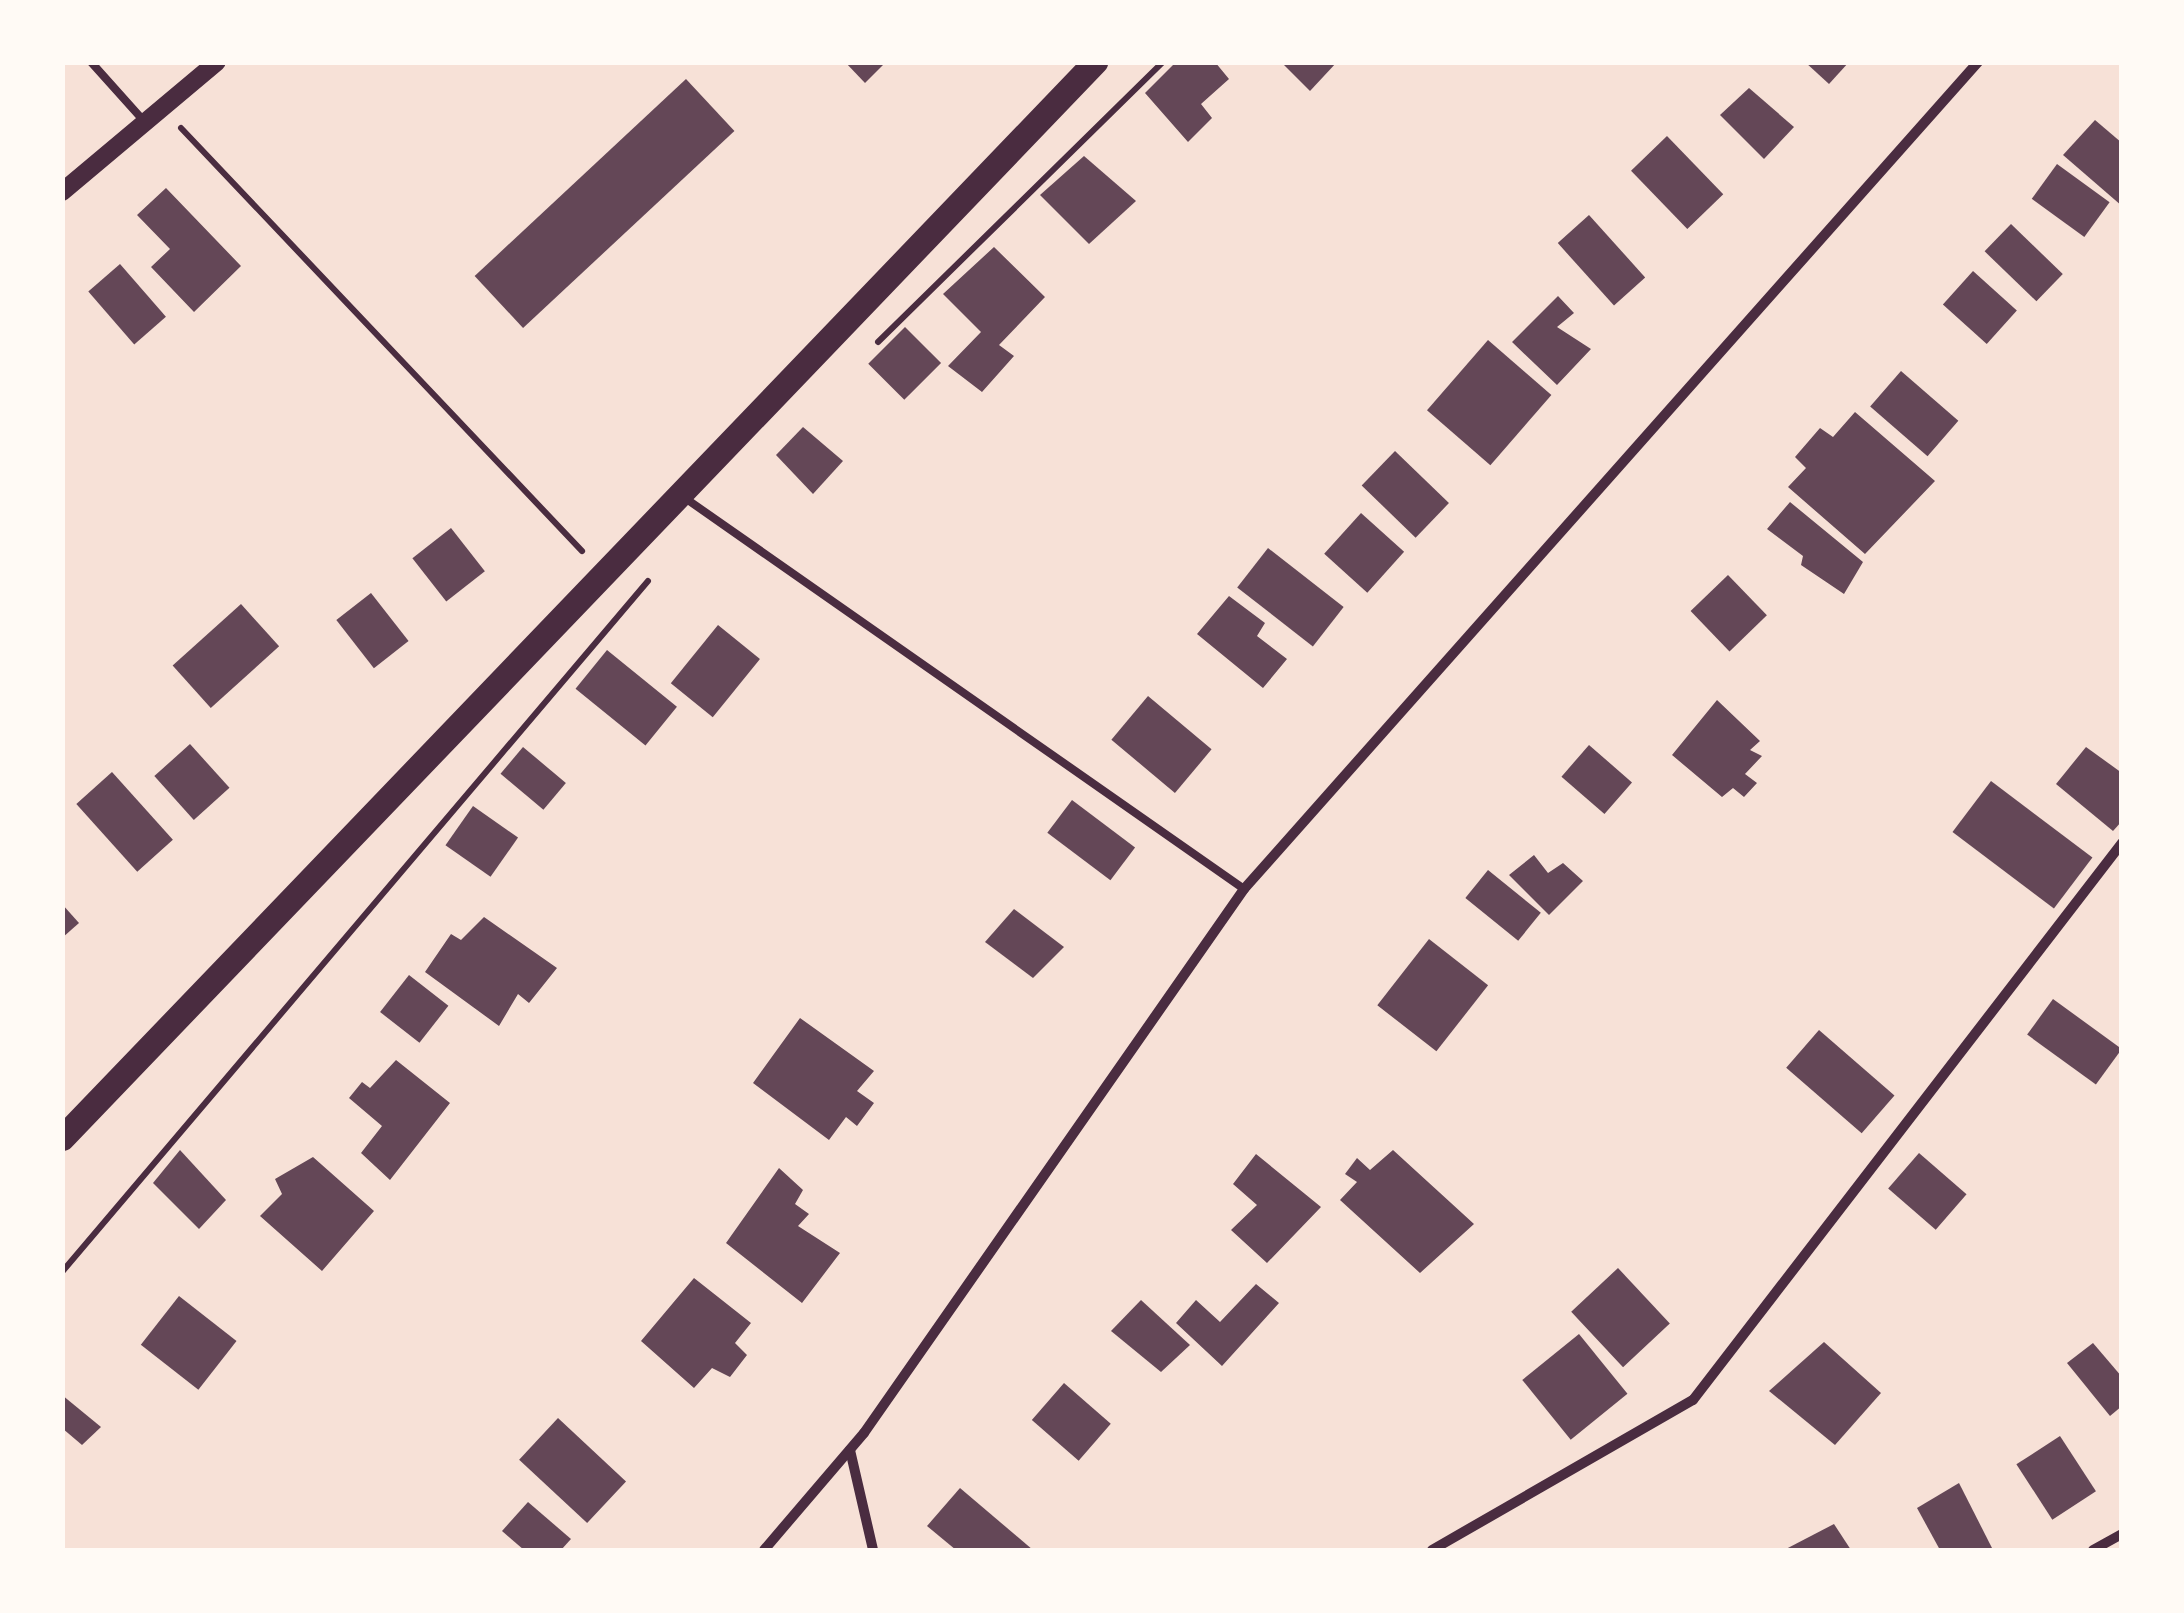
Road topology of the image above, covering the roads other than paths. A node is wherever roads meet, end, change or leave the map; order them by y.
1 (91, 62) edge
2 (217, 62) edge
3 (1096, 62) edge
4 (1978, 62) edge
5 (146, 124) junction
6 (62, 192) edge
7 (677, 493) junction
8 (2122, 842) edge
9 (1244, 889) junction
10 (62, 1138) edge
11 (850, 1450) junction
12 (2122, 1534) edge
13 (764, 1550) edge
14 (873, 1550) edge
15 (1432, 1550) edge
16 (2093, 1550) edge

1 - 5 lane
2 - 5 street
3 - 7 main road
4 - 9 street
5 - 6 street
7 - 9 lane
7 - 10 main road
8 - 15 street
9 - 11 street
11 - 13 street
11 - 14 street
12 - 16 street

